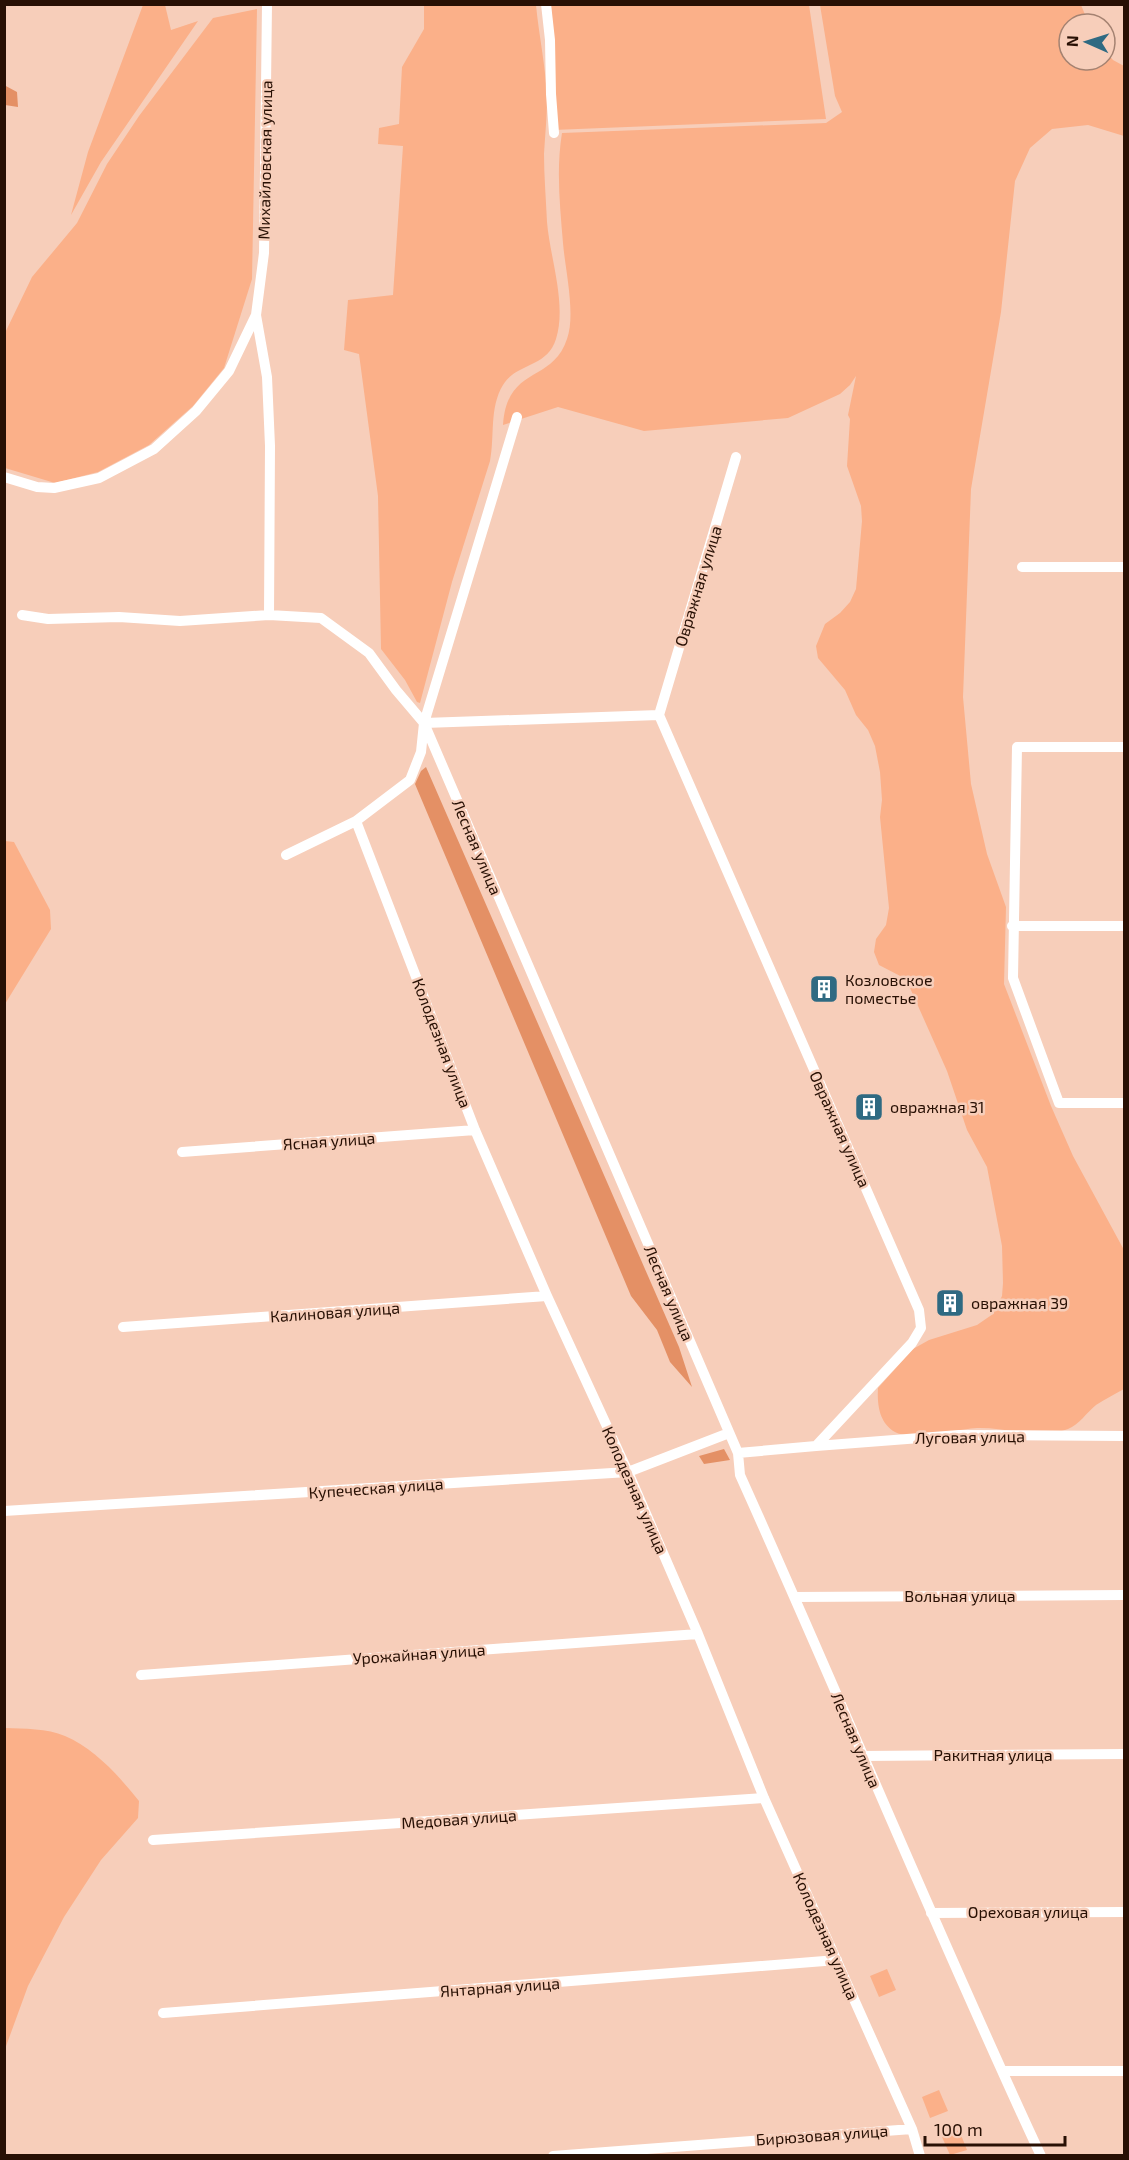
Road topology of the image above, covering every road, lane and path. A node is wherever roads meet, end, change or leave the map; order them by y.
1 (267, 4) edge
2 (546, 4) edge
3 (554, 133) dead end
4 (256, 315) junction
5 (517, 417) dead end
6 (736, 457) dead end
7 (4, 477) edge
8 (1022, 567) dead end
9 (1125, 567) edge
10 (22, 615) dead end
11 (269, 615) junction
12 (659, 715) junction
13 (424, 723) junction
14 (1125, 747) edge
15 (356, 821) junction
16 (286, 855) dead end
17 (1012, 926) junction
18 (1125, 926) edge
19 (1125, 1103) edge
20 (475, 1130) junction
21 (182, 1152) dead end
22 (547, 1296) junction
23 (123, 1327) dead end
24 (729, 1433) junction
25 (1125, 1436) edge
26 (816, 1446) junction
27 (738, 1453) junction
28 (628, 1472) junction
29 (4, 1511) edge
30 (1125, 1595) edge
31 (795, 1597) junction
32 (698, 1634) junction
33 (141, 1675) dead end
34 (1125, 1754) edge
35 (862, 1755) junction
36 (764, 1798) junction
37 (153, 1840) dead end
38 (931, 1912) junction
39 (1125, 1912) edge
40 (837, 1960) junction
41 (163, 2013) dead end
42 (1002, 2071) junction
43 (1125, 2071) edge
44 (912, 2129) junction
45 (553, 2156) edge
46 (920, 2156) edge
47 (1041, 2156) edge

1 - 4 street, Михайловская улица
2 - 3 street
4 - 7 street, Михайловская улица
4 - 11 street, Михайловская улица
5 - 13 street
6 - 12 street, Овражная улица
8 - 9 street
10 - 11 street
11 - 13 street
12 - 13 street
12 - 26 street, Овражная улица
13 - 15 street
13 - 24 street, Лесная улица
14 - 17 street
15 - 16 street
15 - 20 street, Колодезная улица
17 - 18 street
17 - 19 street
20 - 21 street, Ясная улица
20 - 22 street, Колодезная улица
22 - 23 street, Калиновая улица
22 - 28 street, Колодезная улица
24 - 27 street, Лесная улица
24 - 28 street, Купеческая улица
25 - 26 street, Луговая улица
26 - 27 street
27 - 31 street, Лесная улица
28 - 29 street, Купеческая улица
28 - 32 street, Колодезная улица
30 - 31 street, Вольная улица
31 - 35 street, Лесная улица
32 - 33 street, Урожайная улица
32 - 36 street, Колодезная улица
34 - 35 street, Ракитная улица
35 - 38 street, Лесная улица
36 - 37 street, Медовая улица
36 - 40 street, Колодезная улица
38 - 39 street, Ореховая улица
38 - 42 street, Лесная улица
40 - 41 street, Янтарная улица
40 - 44 street, Колодезная улица
42 - 43 street
42 - 47 street, Лесная улица
44 - 45 street, Бирюзовая улица
44 - 46 street, Колодезная улица

